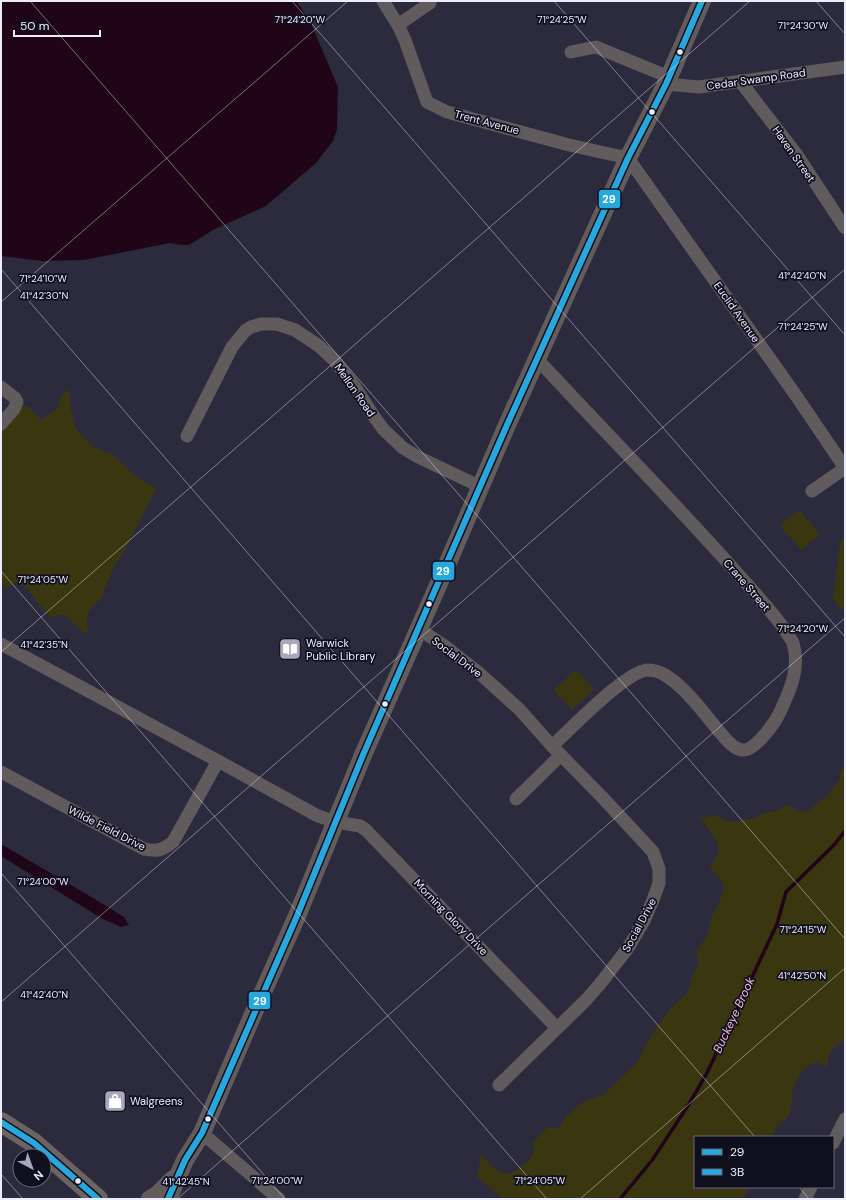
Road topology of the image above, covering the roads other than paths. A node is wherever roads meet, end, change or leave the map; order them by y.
1 (383, 1) edge
2 (702, 1) edge
3 (430, 3) dead end
4 (398, 25) junction
5 (571, 52) dead end
6 (845, 67) edge
7 (668, 81) junction
8 (740, 81) junction
9 (628, 158) junction
10 (845, 228) edge
11 (537, 359) junction
12 (1, 387) edge
13 (1, 424) edge
14 (187, 436) dead end
15 (845, 468) edge
16 (481, 486) junction
17 (812, 491) dead end
18 (419, 629) junction
19 (1, 644) edge
20 (556, 751) junction
21 (218, 761) junction
22 (1, 772) edge
23 (516, 799) dead end
24 (336, 822) junction
25 (557, 1028) junction
26 (499, 1085) dead end
27 (845, 1119) edge
28 (1, 1122) edge
29 (202, 1133) junction
30 (834, 1141) edge
31 (179, 1173) junction
32 (810, 1188) edge
33 (98, 1199) edge
34 (150, 1199) edge
35 (168, 1199) edge
36 (279, 1199) edge
37 (805, 1199) edge

1 - 4 street, Trent Avenue
2 - 7 main road
3 - 4 street
4 - 9 street, Trent Avenue
5 - 7 street, Cedar Swamp Road
6 - 8 street, Cedar Swamp Road
7 - 8 street, Cedar Swamp Road
7 - 9 main road
8 - 10 street, Haven Street
9 - 11 main road
9 - 15 street, Euclid Avenue
11 - 16 main road
11 - 20 street, Crane Street
12 - 13 street
14 - 16 street, Mellon Road
15 - 17 street
16 - 18 main road
18 - 20 street, Social Drive
18 - 24 main road
19 - 21 street
20 - 23 street
20 - 25 street, Social Drive
21 - 22 street, Wilde Field Drive
21 - 24 street
24 - 25 street, Morning Glory Drive
24 - 29 main road
25 - 26 street, Social Drive
27 - 30 street
28 - 33 main road
29 - 31 main road
29 - 36 street
31 - 34 main road
31 - 35 main road
32 - 37 street

